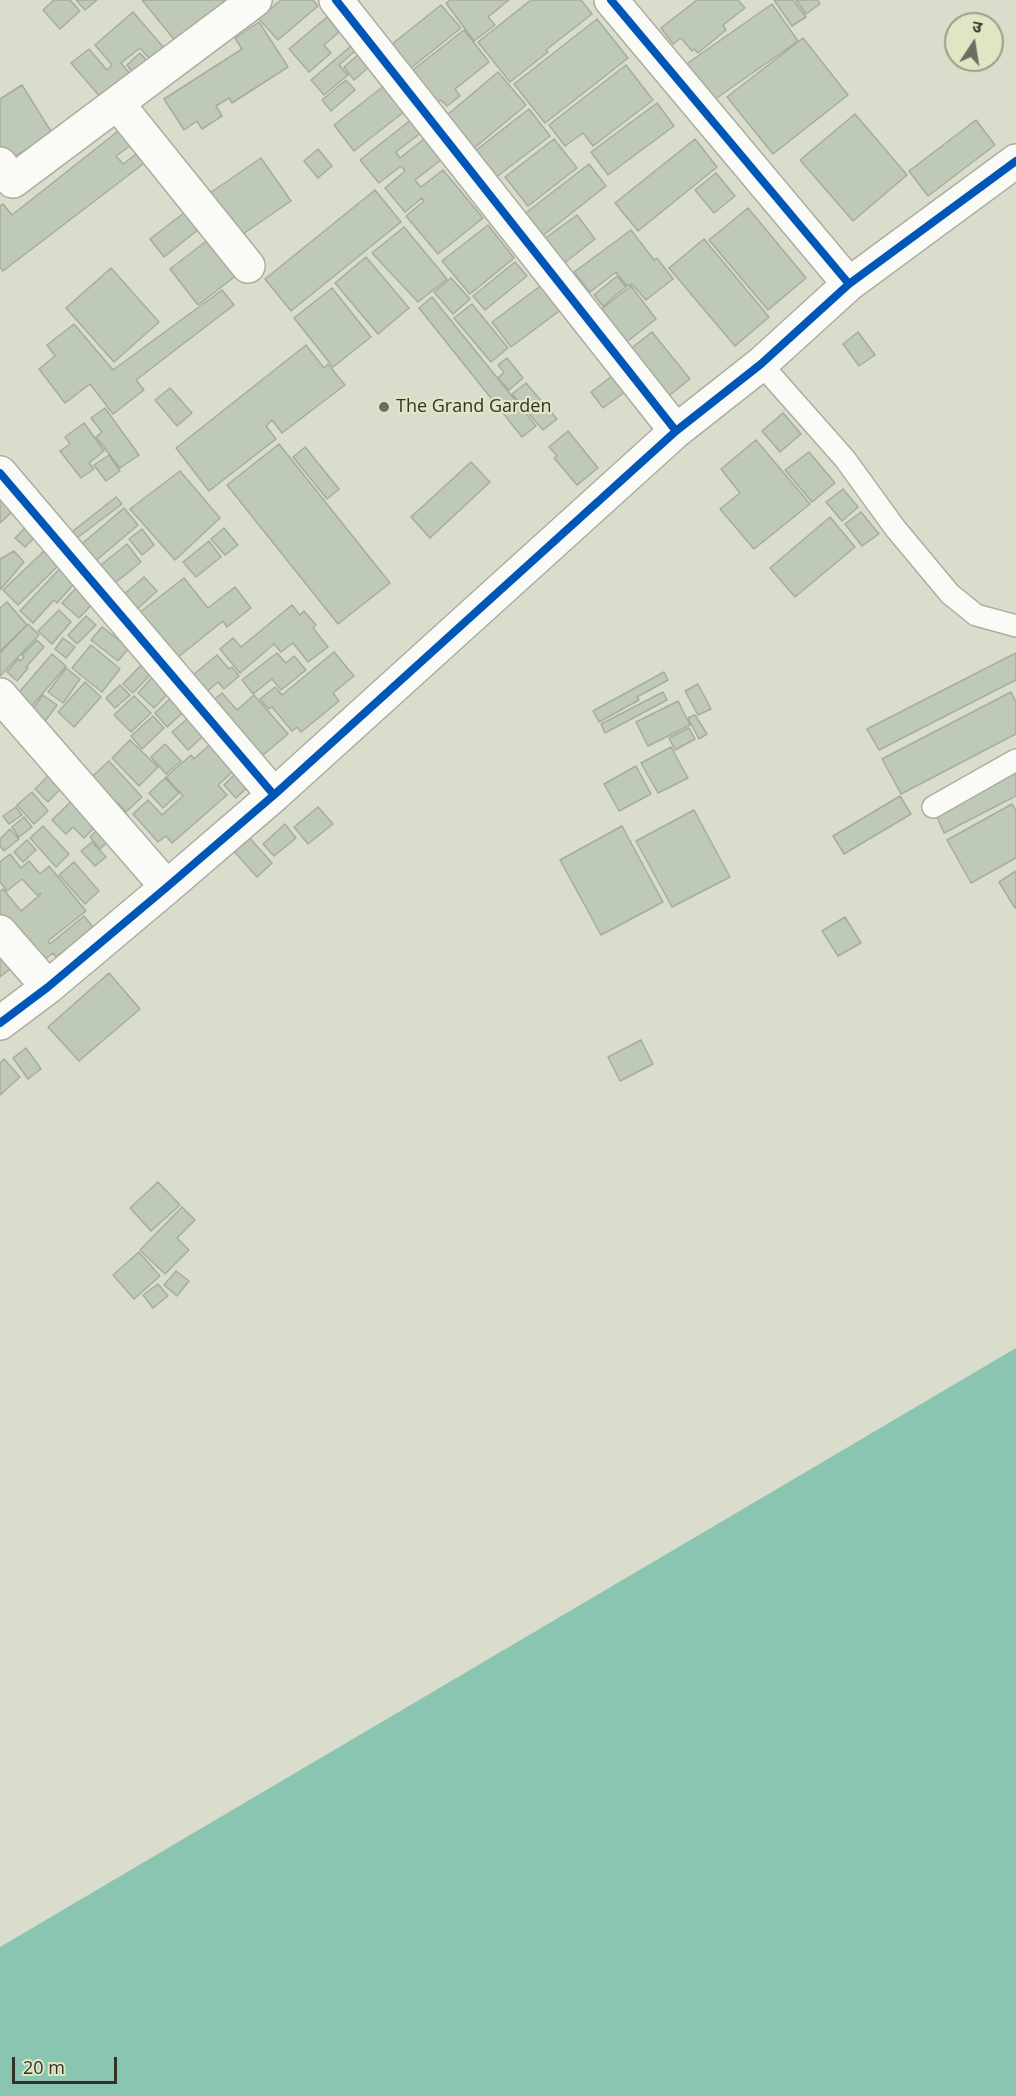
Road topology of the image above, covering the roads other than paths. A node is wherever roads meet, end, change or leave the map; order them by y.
1 (255, 0) edge
2 (336, 0) edge
3 (611, 0) edge
4 (117, 103) junction
5 (1016, 161) edge
6 (4, 179) edge
7 (248, 266) dead end
8 (849, 284) junction
9 (761, 364) junction
10 (676, 431) junction
11 (0, 473) edge
12 (1016, 626) edge
13 (0, 696) edge
14 (1016, 760) edge
15 (274, 795) junction
16 (933, 807) dead end
17 (167, 887) junction
18 (0, 932) edge
19 (48, 987) junction
20 (0, 1023) edge

1 - 4 street
2 - 10 street
3 - 8 street
4 - 6 street
4 - 7 street
5 - 8 street
8 - 9 street
9 - 10 street
9 - 12 lane
10 - 15 street
11 - 15 street
13 - 17 street
14 - 16 lane
15 - 17 street
17 - 19 street
18 - 19 street
19 - 20 street

